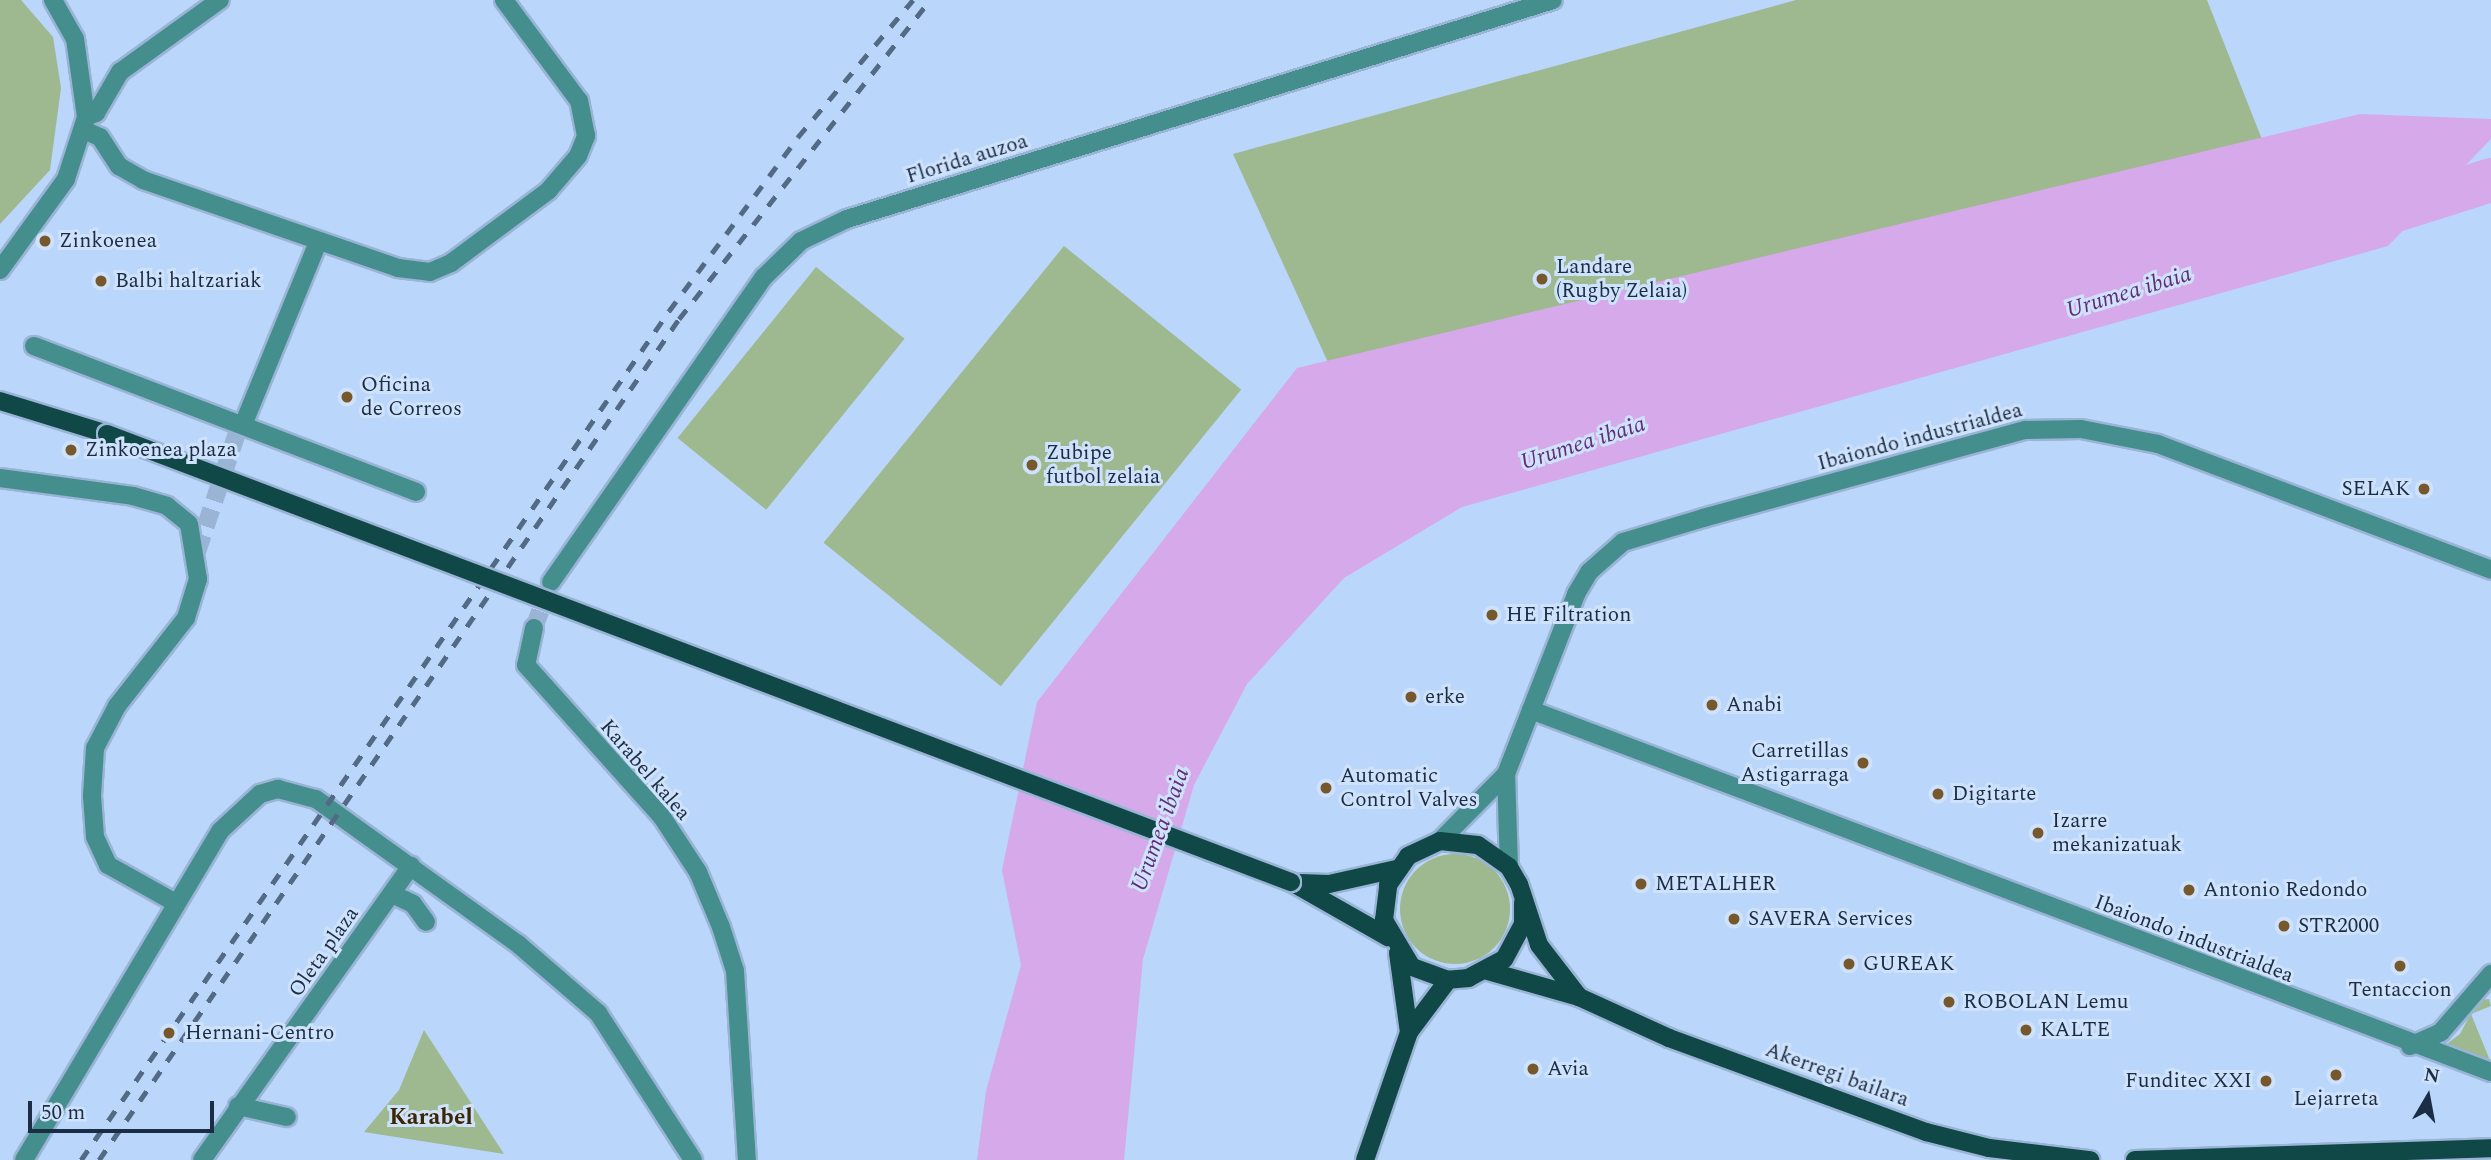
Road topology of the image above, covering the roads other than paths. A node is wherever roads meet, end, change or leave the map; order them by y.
1 (53, 0) edge
2 (220, 0) edge
3 (504, 0) edge
4 (1553, 0) edge
5 (85, 124) junction
6 (318, 242) junction
7 (0, 271) edge
8 (34, 346) dead end
9 (1, 402) edge
10 (243, 425) junction
11 (0, 478) edge
12 (416, 492) dead end
13 (2491, 570) edge
14 (551, 582) tunnel mouth
15 (534, 628) tunnel mouth
16 (1531, 710) junction
17 (1506, 774) junction
18 (1440, 841) junction
19 (411, 866) junction
20 (1509, 867) junction
21 (1396, 869) junction
22 (1291, 882) junction
23 (392, 894) junction
24 (176, 903) junction
25 (1523, 903) junction
26 (426, 922) dead end
27 (1393, 945) junction
28 (1488, 971) junction
29 (2491, 974) edge
30 (1448, 980) junction
31 (1579, 997) junction
32 (1409, 1032) junction
33 (2410, 1046) junction
34 (2491, 1072) edge
35 (238, 1106) junction
36 (288, 1117) dead end
37 (2491, 1148) edge
38 (24, 1160) edge
39 (202, 1160) edge
40 (693, 1160) edge
41 (747, 1160) edge
42 (1365, 1160) edge
43 (2090, 1160) edge
44 (2135, 1160) edge

1 - 5 street
2 - 5 street
3 - 6 street
4 - 14 street, Florida auzoa
5 - 6 street
5 - 7 street
6 - 10 street
8 - 10 street
9 - 22 main road, bridge
10 - 12 street
11 - 24 street
13 - 16 street, Ibaiondo industrialdea
15 - 41 street, Karabel kalea
16 - 17 street, Ibaiondo industrialdea
16 - 33 street, Ibaiondo industrialdea
17 - 18 street
17 - 20 street
18 - 20 main road
18 - 21 main road
19 - 23 street, Oleta plaza
19 - 24 street
19 - 40 street
20 - 25 main road
21 - 22 main road
21 - 27 main road
22 - 27 main road
23 - 26 street
23 - 35 street, Oleta plaza
24 - 38 street
25 - 28 main road
25 - 31 main road
27 - 30 main road
27 - 32 main road
28 - 30 main road
28 - 31 main road, Akerregi bailara
29 - 33 street
30 - 32 main road
31 - 43 main road, Akerregi bailara
32 - 42 main road
33 - 34 street, Ibaiondo industrialdea
35 - 36 street
35 - 39 street, Oleta plaza
37 - 44 main road

